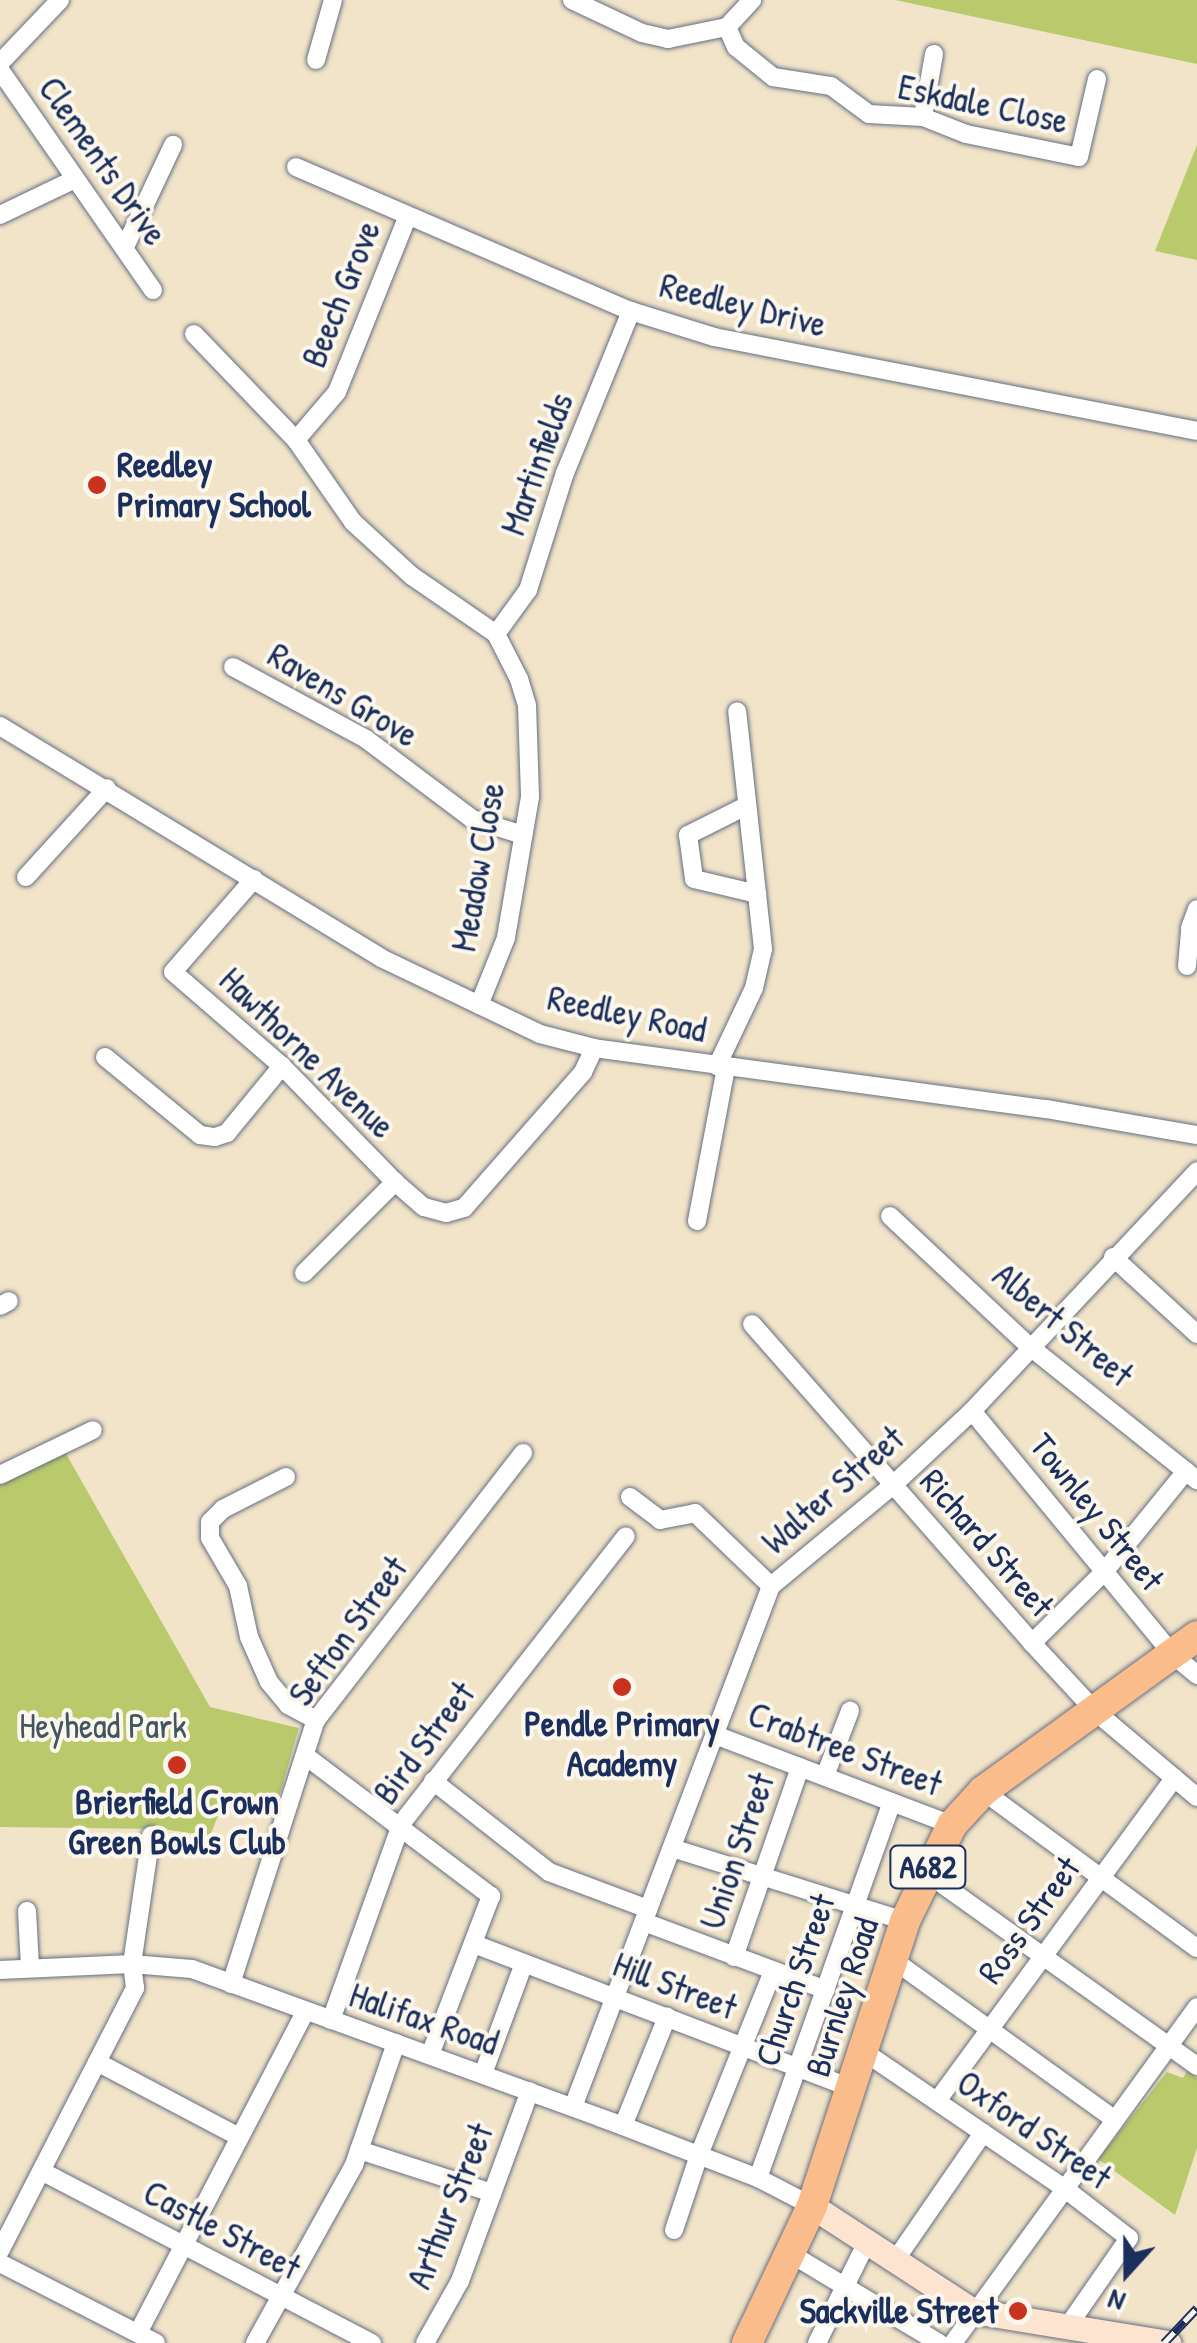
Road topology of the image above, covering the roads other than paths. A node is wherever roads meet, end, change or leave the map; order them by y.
1 (60, 0) edge
2 (333, 0) edge
3 (572, 0) edge
4 (752, 0) edge
5 (591, 5) edge
6 (726, 27) junction
7 (934, 54) dead end
8 (316, 60) dead end
9 (0, 66) edge
10 (1097, 79) dead end
11 (924, 118) junction
12 (173, 145) dead end
13 (296, 167) dead end
14 (75, 179) junction
15 (0, 216) edge
16 (406, 218) junction
17 (124, 247) junction
18 (152, 290) dead end
19 (631, 310) junction
20 (194, 334) dead end
21 (1197, 431) edge
22 (296, 440) junction
23 (496, 634) junction
24 (232, 667) dead end
25 (737, 712) dead end
26 (0, 726) edge
27 (107, 788) junction
28 (746, 806) junction
29 (523, 836) junction
30 (26, 877) dead end
31 (254, 879) junction
32 (756, 894) junction
33 (1197, 909) edge
34 (1187, 966) dead end
35 (479, 1005) junction
36 (594, 1048) junction
37 (105, 1058) dead end
38 (282, 1066) junction
39 (722, 1067) junction
40 (1197, 1135) edge
41 (1197, 1171) edge
42 (395, 1182) junction
43 (890, 1216) dead end
44 (697, 1221) dead end
45 (1113, 1257) junction
46 (304, 1273) dead end
47 (752, 1324) dead end
48 (1197, 1334) edge
49 (1030, 1346) junction
50 (972, 1411) junction
51 (93, 1430) dead end
52 (523, 1453) dead end
53 (0, 1475) edge
54 (1192, 1476) edge
55 (286, 1477) dead end
56 (893, 1485) junction
57 (630, 1497) dead end
58 (626, 1536) dead end
59 (1104, 1572) junction
60 (771, 1586) junction
61 (1032, 1644) junction
62 (1184, 1645) edge
63 (1197, 1675) edge
64 (850, 1711) dead end
65 (1096, 1712) junction
66 (316, 1720) junction
67 (715, 1735) junction
68 (307, 1757) junction
69 (800, 1767) junction
70 (825, 1776) junction
71 (1174, 1778) junction
72 (433, 1780) junction
73 (983, 1791) junction
74 (1197, 1797) edge
75 (892, 1802) junction
76 (401, 1824) junction
77 (952, 1825) junction
78 (151, 1835) dead end
79 (672, 1848) junction
80 (926, 1872) junction
81 (761, 1878) junction
82 (1101, 1878) junction
83 (854, 1909) junction
84 (27, 1910) dead end
85 (646, 1916) junction
86 (905, 1921) junction
87 (474, 1944) junction
88 (1197, 1948) edge
89 (1043, 1956) junction
90 (734, 1957) junction
91 (892, 1959) junction
92 (524, 1962) junction
93 (132, 1964) junction
94 (30, 1967) junction
95 (0, 1970) edge
96 (773, 1972) junction
97 (230, 1984) junction
98 (826, 1990) junction
99 (615, 1998) junction
100 (1197, 2008) edge
101 (305, 2012) junction
102 (667, 2017) junction
103 (330, 2020) junction
104 (990, 2029) junction
105 (396, 2043) junction
106 (743, 2046) junction
107 (1168, 2046) junction
108 (863, 2051) junction
109 (430, 2054) junction
110 (97, 2062) junction
111 (1197, 2066) edge
112 (799, 2068) junction
113 (483, 2074) junction
114 (852, 2088) junction
115 (530, 2091) junction
116 (937, 2101) junction
117 (574, 2107) junction
118 (1114, 2119) junction
119 (623, 2126) junction
120 (982, 2132) junction
121 (240, 2137) junction
122 (359, 2150) junction
123 (699, 2155) junction
124 (43, 2172) junction
125 (758, 2178) junction
126 (1064, 2188) junction
127 (492, 2193) junction
128 (812, 2206) junction
129 (674, 2230) dead end
130 (866, 2244) junction
131 (184, 2247) junction
132 (0, 2252) edge
133 (791, 2254) junction
134 (894, 2262) junction
135 (0, 2263) edge
136 (844, 2282) junction
137 (282, 2298) junction
138 (973, 2311) junction
139 (1068, 2326) junction
140 (138, 2334) junction
141 (156, 2343) edge
142 (255, 2343) edge
143 (372, 2343) edge
144 (425, 2343) edge
145 (747, 2343) edge
146 (818, 2343) edge
147 (939, 2343) edge
148 (954, 2343) edge
149 (1168, 2343) edge

1 - 9 street
2 - 8 street
3 - 5 street
4 - 6 street
5 - 6 street
6 - 11 street, Eskdale Close
7 - 11 street
9 - 14 street, Clements Drive
10 - 11 street, Eskdale Close
12 - 17 street
13 - 16 street, Reedley Drive
14 - 15 street
14 - 17 street, Clements Drive
16 - 19 street, Reedley Drive
16 - 22 street, Beech Grove
17 - 18 street, Clements Drive
19 - 21 street, Reedley Drive
19 - 23 street, Martinfields
20 - 22 street
22 - 23 street
23 - 29 street, Meadow Close
24 - 29 street, Ravens Grove
25 - 28 street
26 - 27 street, Reedley Road
27 - 30 street
27 - 31 street, Reedley Road
28 - 32 street
28 - 32 street
29 - 35 street, Meadow Close
31 - 35 street, Reedley Road
31 - 38 street, Hawthorne Avenue
32 - 39 street
33 - 34 street
35 - 36 street, Reedley Road
36 - 39 street, Reedley Road
36 - 42 street, Hawthorne Avenue
37 - 38 street
38 - 42 street, Hawthorne Avenue
39 - 40 street, Reedley Road
39 - 44 street
41 - 45 street, Walter Street
42 - 46 street
43 - 49 street, Albert Street
45 - 48 street
45 - 49 street, Walter Street
47 - 56 street, Richard Street
49 - 50 street, Walter Street
49 - 54 street, Albert Street
50 - 56 street, Walter Street
50 - 59 street, Townley Street
51 - 53 street
52 - 66 street, Sefton Street
54 - 59 street
55 - 66 street
56 - 60 street, Walter Street
56 - 61 street, Richard Street
57 - 60 street
58 - 72 street, Bird Street
59 - 61 street
59 - 62 street, Townley Street
60 - 67 street, Walter Street
61 - 65 street, Richard Street
62 - 63 street, Townley Street
62 - 65 highway, Burnley Road / A682
64 - 70 street
65 - 71 street, Richard Street
65 - 73 highway, Burnley Road / A682
66 - 68 street, Sefton Street
67 - 69 street, Crabtree Street
67 - 79 street, Walter Street
68 - 76 street
68 - 97 street, Sefton Street
69 - 70 street, Crabtree Street
69 - 81 street, Union Street
70 - 75 street, Crabtree Street
71 - 74 street, Richard Street
71 - 82 street, Ross Street
72 - 76 street, Bird Street
72 - 85 street
73 - 77 highway, Burnley Road / A682
73 - 82 street
75 - 77 street, Crabtree Street
75 - 83 street, Church Street
76 - 87 street
76 - 103 street, Bird Street
77 - 80 highway, Burnley Road / A682
78 - 93 street
79 - 81 street
79 - 85 street, Walter Street
80 - 86 highway, Burnley Road / A682
80 - 89 street
81 - 83 street
81 - 90 street, Union Street
82 - 88 street
82 - 89 street, Ross Street
83 - 86 street
83 - 98 street, Church Street
84 - 94 street
85 - 90 street
85 - 99 street, Walter Street
86 - 91 highway, Burnley Road / A682
87 - 92 street, Hill Street
87 - 109 street
89 - 104 street, Ross Street
89 - 107 street
90 - 96 street
91 - 104 street
91 - 108 highway, Burnley Road / A682
92 - 99 street, Hill Street
92 - 113 street
93 - 94 street, Halifax Road
93 - 97 street, Halifax Road
93 - 110 street
94 - 95 street, Halifax Road
96 - 98 street
96 - 106 street
97 - 101 street, Halifax Road
98 - 112 street, Church Street
99 - 102 street, Hill Street
99 - 117 street, Walter Street
100 - 107 street
101 - 103 street, Halifax Road
101 - 121 street
102 - 106 street, Hill Street
102 - 119 street
103 - 105 street, Halifax Road
104 - 116 street, Ross Street
104 - 118 street
105 - 109 street, Halifax Road
105 - 122 street
106 - 112 street, Hill Street
106 - 123 street
107 - 111 street
107 - 118 street
108 - 114 highway, Burnley Road / A682
108 - 116 street, Oxford Street
109 - 113 street, Halifax Road
110 - 121 street
110 - 124 street
112 - 114 street, Hill Street
112 - 125 street, Church Street
113 - 115 street, Halifax Road
114 - 128 highway, Burnley Road / A682
115 - 117 street, Halifax Road
115 - 127 street, Arthur Street
116 - 120 street, Oxford Street
117 - 119 street, Halifax Road
118 - 126 street
119 - 123 street, Halifax Road
120 - 126 street, Oxford Street
120 - 134 street
121 - 131 street
122 - 127 street
122 - 137 street
123 - 125 street, Halifax Road
123 - 129 street
124 - 131 street, Castle Street
124 - 132 street
125 - 128 street, Halifax Road
126 - 138 street
126 - 139 street, Oxford Street
127 - 144 street, Arthur Street
128 - 130 main road
128 - 133 highway, A682
130 - 134 main road
130 - 136 street
131 - 137 street, Castle Street
131 - 140 street
133 - 136 street
133 - 145 highway, A682
134 - 138 main road
135 - 140 street
136 - 146 street
136 - 147 street
137 - 142 street
137 - 143 street, Castle Street
138 - 139 main road
138 - 148 street
139 - 149 main road
140 - 141 street

